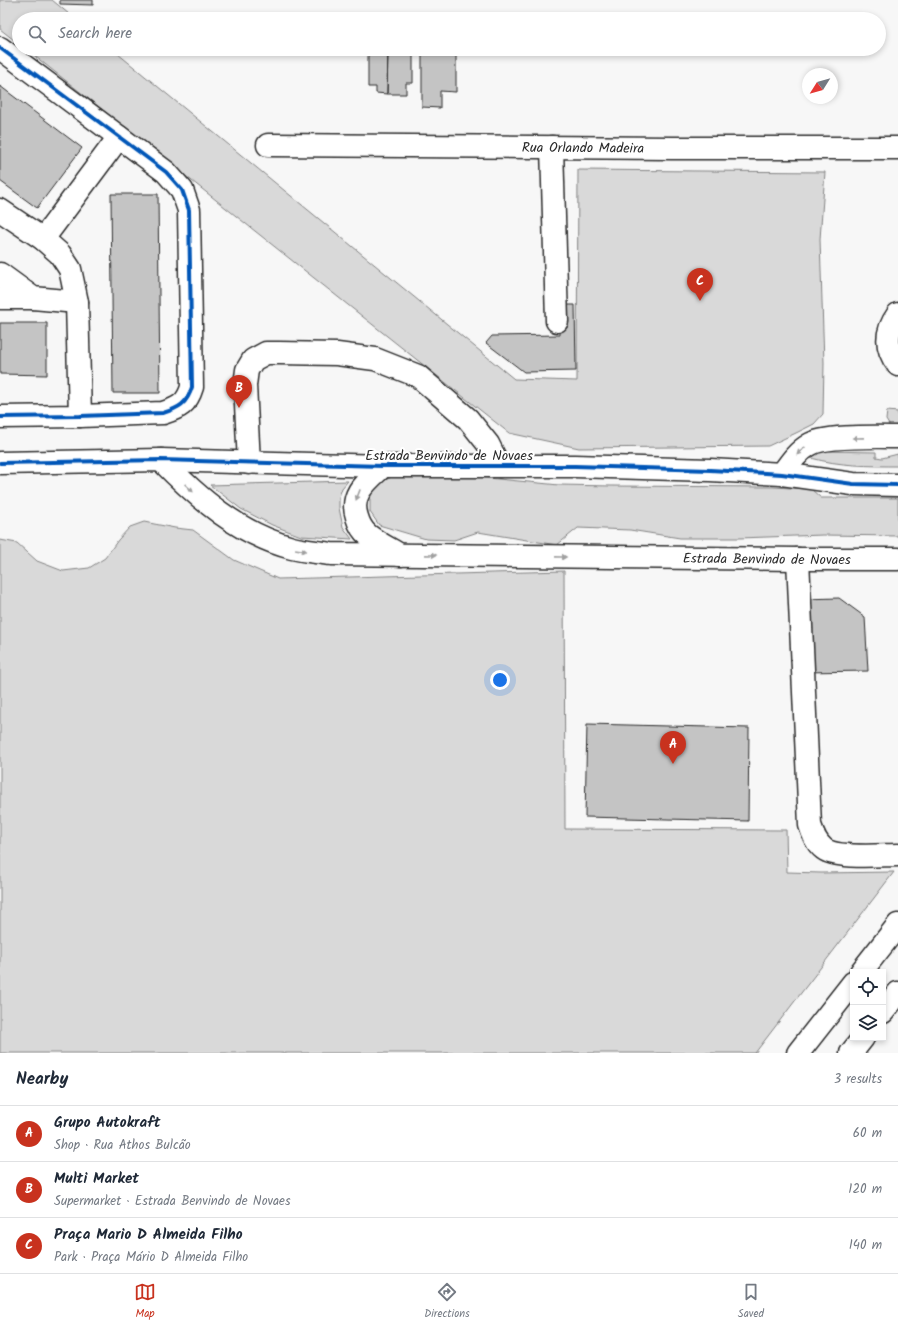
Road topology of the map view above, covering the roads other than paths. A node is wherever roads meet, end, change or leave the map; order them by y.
1 (0, 48) edge
2 (119, 137) junction
3 (268, 145) dead end
4 (552, 147) junction
5 (898, 148) edge
6 (0, 210) edge
7 (43, 239) junction
8 (0, 274) edge
9 (0, 298) edge
10 (33, 298) junction
11 (77, 302) junction
12 (898, 314) edge
13 (556, 321) dead end
14 (898, 324) edge
15 (896, 364) edge
16 (80, 416) junction
17 (0, 417) edge
18 (898, 438) edge
19 (161, 460) junction
20 (0, 463) edge
21 (249, 463) junction
22 (383, 466) junction
23 (499, 466) junction
24 (782, 474) junction
25 (898, 486) edge
26 (400, 555) junction
27 (798, 559) junction
28 (898, 559) edge
29 (898, 855) edge
30 (898, 925) edge
31 (863, 969) edge
32 (850, 987) edge
33 (898, 993) edge
34 (886, 1008) edge
35 (861, 1041) edge
36 (798, 1053) edge
37 (851, 1053) edge

1 - 2 street
2 - 7 street
2 - 16 street
3 - 4 street, Rua Orlando Madeira
4 - 5 street, Rua Orlando Madeira
4 - 13 street
6 - 7 street
7 - 11 street
8 - 10 street
9 - 10 street
10 - 11 street
11 - 16 street
12 - 15 street
14 - 15 street
16 - 17 street
18 -> 24 street
19 - 20 street, Estrada Benvindo de Novaes
19 - 21 street, Estrada Benvindo de Novaes
19 -> 26 street, Estrada Benvindo de Novaes
21 - 22 street, Estrada Benvindo de Novaes
21 - 23 street
22 - 23 street, Estrada Benvindo de Novaes
22 -> 26 street
23 - 24 street, Estrada Benvindo de Novaes
24 - 25 street, Estrada Benvindo de Novaes
26 -> 27 street, Estrada Benvindo de Novaes
27 - 28 street, Estrada Benvindo de Novaes
27 - 29 street
30 - 31 street
32 - 36 street
33 - 34 street
35 - 37 street

